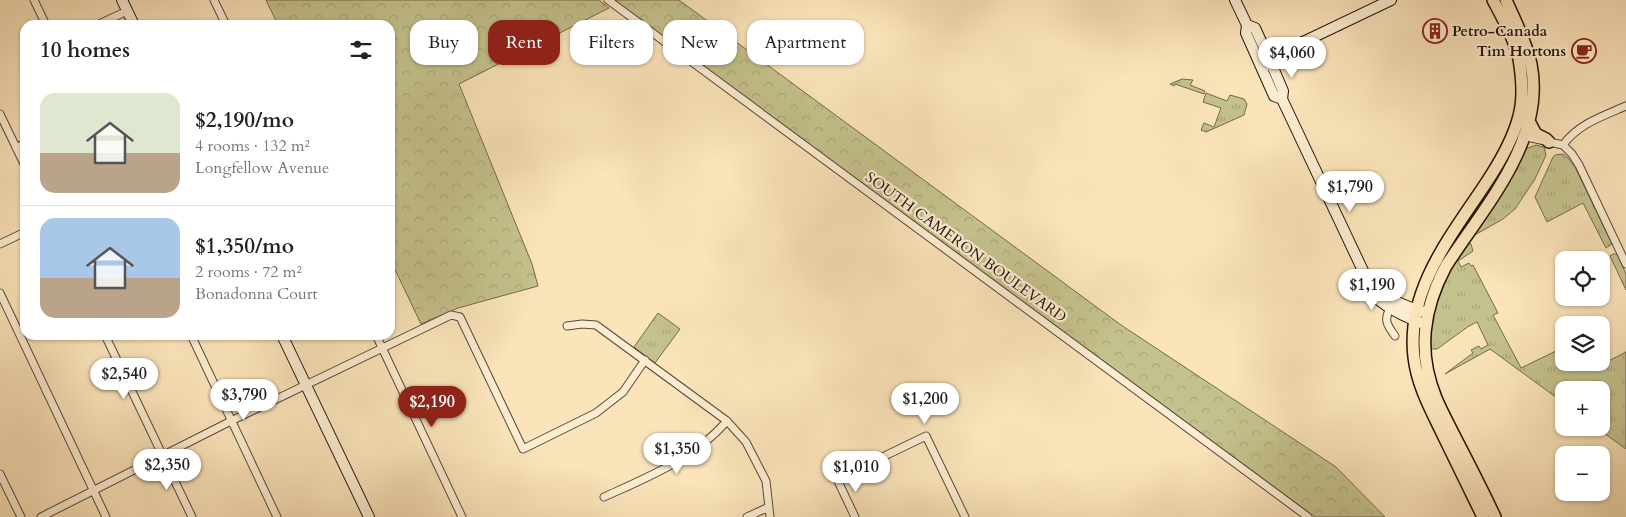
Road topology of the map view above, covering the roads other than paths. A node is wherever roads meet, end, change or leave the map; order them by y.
1 (34, 0) edge
2 (122, 0) edge
3 (214, 0) edge
4 (608, 0) edge
5 (1235, 0) edge
6 (1391, 0) edge
7 (1494, 0) edge
8 (1506, 0) edge
9 (128, 10) junction
10 (44, 20) edge
11 (107, 20) edge
12 (132, 20) edge
13 (224, 20) edge
14 (1265, 61) junction
15 (1626, 106) edge
16 (0, 114) edge
17 (1529, 121) junction
18 (1519, 136) junction
19 (1549, 142) junction
20 (1563, 145) junction
21 (20, 146) edge
22 (16, 148) junction
23 (20, 156) edge
24 (20, 234) edge
25 (0, 244) edge
26 (1626, 264) edge
27 (1365, 275) junction
28 (0, 293) edge
29 (1390, 309) junction
30 (1421, 317) junction
31 (568, 326) dead end
32 (20, 335) edge
33 (1395, 336) dead end
34 (22, 340) edge
35 (107, 340) edge
36 (193, 340) edge
37 (284, 340) edge
38 (378, 340) edge
39 (382, 349) junction
40 (645, 360) junction
41 (306, 386) junction
42 (231, 421) junction
43 (727, 421) junction
44 (162, 455) junction
45 (0, 474) edge
46 (94, 490) junction
47 (604, 498) dead end
48 (769, 506) junction
49 (21, 517) edge
50 (41, 517) edge
51 (106, 517) edge
52 (192, 517) edge
53 (277, 517) edge
54 (369, 517) edge
55 (462, 517) edge
56 (747, 517) edge
57 (770, 517) edge
58 (855, 517) edge
59 (965, 517) edge
60 (1308, 517) edge
61 (1483, 517) edge
62 (1495, 517) edge

1 - 10 street
2 - 9 street
3 - 13 street
4 - 60 street, SOUTH CAMERON BOULEVARD
5 - 14 street
6 - 14 street
7 - 18 main road
8 - 17 main road
9 - 11 street
9 - 12 street
14 - 27 street
15 - 20 street
16 - 22 street
17 - 18 main road
17 - 19 main road
18 - 19 street
18 - 30 main road
19 - 20 street
20 - 26 street
21 - 22 street
22 - 23 street
24 - 25 street
27 - 29 street
27 - 30 street
28 - 32 street
29 - 30 street
29 - 33 street
30 - 61 main road
30 - 62 main road
31 - 40 street
34 - 46 street
35 - 44 street
36 - 42 street
37 - 41 street
38 - 39 street
39 - 40 street
39 - 41 street
39 - 55 street
40 - 43 street
41 - 42 street
41 - 54 street
42 - 44 street
42 - 53 street
43 - 47 street
43 - 48 street
44 - 46 street
44 - 52 street
45 - 49 street
46 - 50 street
46 - 51 street
48 - 56 street
48 - 57 street
58 - 59 street

